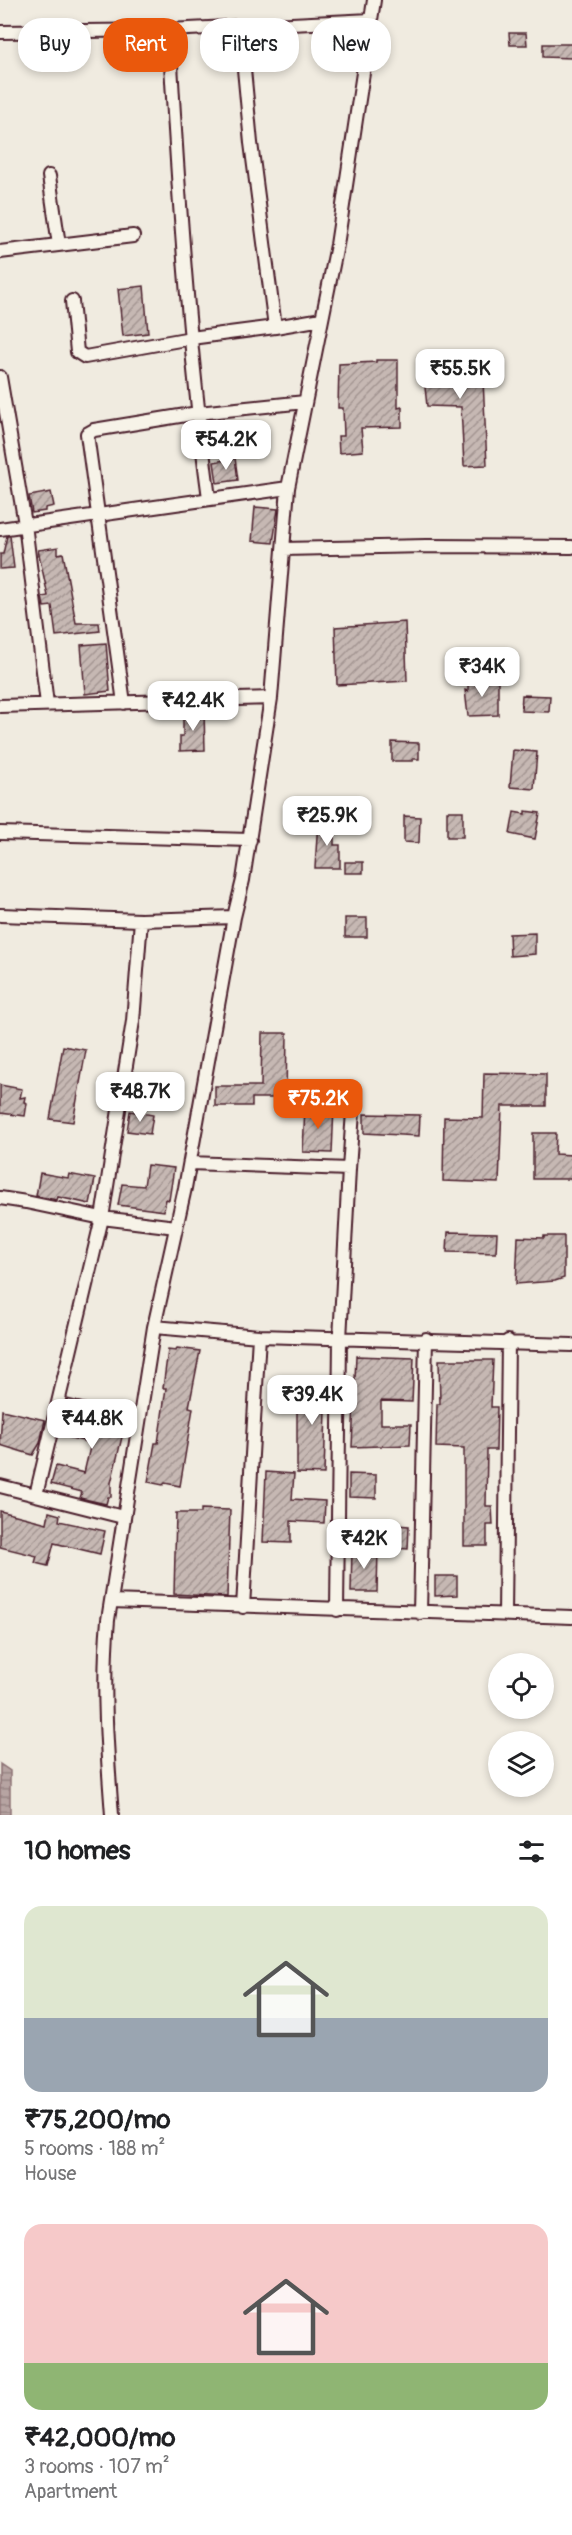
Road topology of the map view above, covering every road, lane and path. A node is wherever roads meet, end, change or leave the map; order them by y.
1 (374, 0) edge
2 (371, 18) edge
3 (103, 31) edge
4 (0, 32) edge
5 (172, 72) edge
6 (244, 72) edge
7 (363, 72) edge
8 (49, 176) dead end
9 (133, 236) dead end
10 (59, 245) junction
11 (0, 252) edge
12 (72, 301) dead end
13 (322, 319) junction
14 (276, 327) junction
15 (191, 338) junction
16 (0, 377) edge
17 (305, 402) junction
18 (198, 413) junction
19 (288, 488) junction
20 (209, 498) junction
21 (99, 513) junction
22 (25, 524) junction
23 (0, 529) edge
24 (572, 548) edge
25 (283, 549) junction
26 (271, 699) junction
27 (124, 702) junction
28 (47, 704) junction
29 (0, 706) edge
30 (0, 833) edge
31 (250, 840) junction
32 (0, 915) edge
33 (234, 917) junction
34 (141, 920) junction
35 (354, 1097) dead end
36 (190, 1162) junction
37 (349, 1169) junction
38 (0, 1198) edge
39 (102, 1218) junction
40 (176, 1227) junction
41 (154, 1327) junction
42 (259, 1336) junction
43 (340, 1339) junction
44 (426, 1339) junction
45 (508, 1341) junction
46 (572, 1345) edge
47 (0, 1486) edge
48 (36, 1495) junction
49 (123, 1517) junction
50 (111, 1601) junction
51 (243, 1607) junction
52 (337, 1610) junction
53 (420, 1613) junction
54 (505, 1615) junction
55 (572, 1617) edge
56 (112, 1815) edge

1 - 2 street
3 - 4 street
5 - 15 street
6 - 14 street
7 - 13 street
8 - 10 street
9 - 10 street
10 - 11 street
12 - 15 street
13 - 14 street
13 - 17 street
14 - 15 street
15 - 18 street
16 - 22 street
17 - 18 street
17 - 19 street
18 - 20 street
18 - 21 street
19 - 20 street
19 - 25 street
20 - 21 street
21 - 22 street
21 - 27 street
22 - 23 street
22 - 28 street
24 - 25 street
25 - 26 street
26 - 27 street
26 - 31 street
27 - 28 street
28 - 29 street
30 - 31 street
31 - 33 street
32 - 34 street
33 - 34 street
33 - 36 street
34 - 39 street
35 - 37 street
36 - 37 street
36 - 40 street
37 - 43 street
38 - 39 street
39 - 40 street
39 - 48 street
40 - 41 street
41 - 42 street
41 - 49 street
42 - 43 street
42 - 51 street
43 - 44 street
43 - 52 street
44 - 45 street
44 - 53 street
45 - 46 street
45 - 54 street
47 - 48 street
48 - 49 street
49 - 50 street
50 - 51 street
50 - 56 street
51 - 52 street
52 - 53 street
53 - 54 street
54 - 55 street

